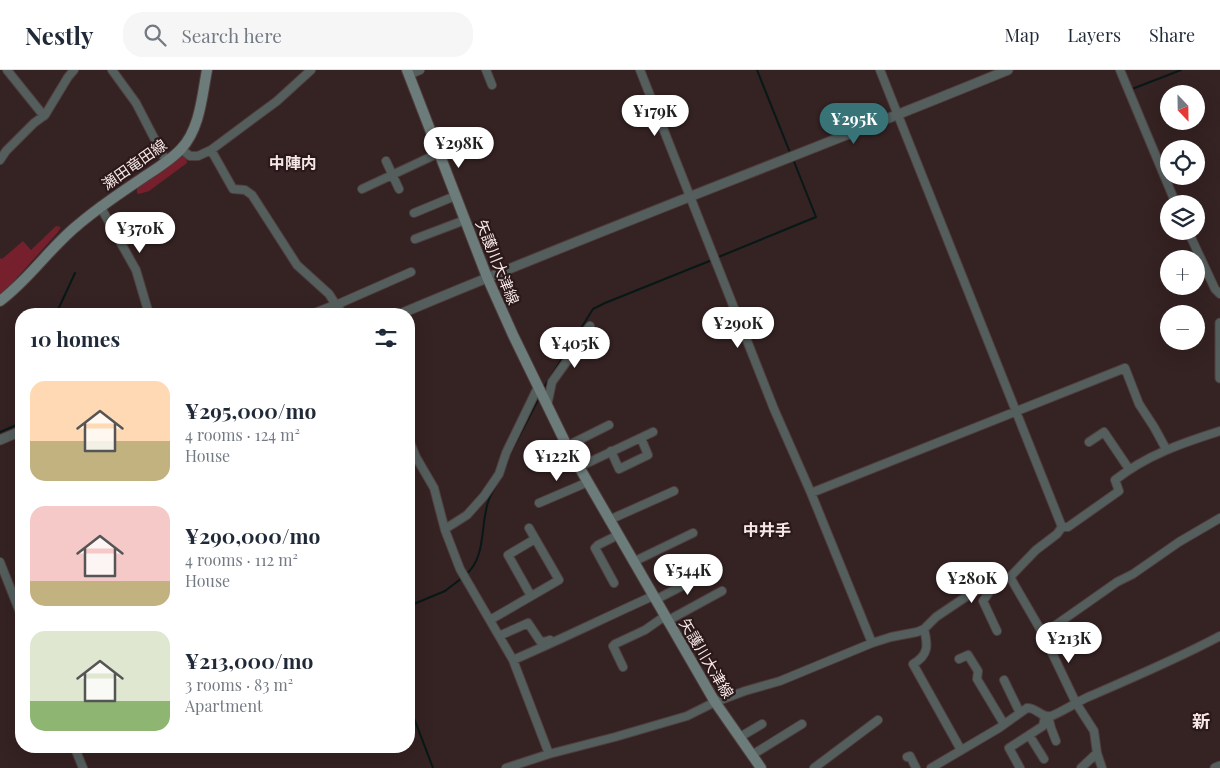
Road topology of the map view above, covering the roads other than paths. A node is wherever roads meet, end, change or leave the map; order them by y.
1 (7, 70) edge
2 (74, 70) edge
3 (112, 70) edge
4 (207, 70) edge
5 (311, 70) edge
6 (420, 70) edge
7 (486, 70) edge
8 (640, 70) edge
9 (880, 70) edge
10 (1008, 70) edge
11 (1120, 70) edge
12 (408, 73) edge
13 (492, 85) dead end
14 (898, 115) junction
15 (44, 116) junction
16 (181, 149) junction
17 (211, 150) junction
18 (439, 154) junction
19 (0, 160) edge
20 (166, 161) junction
21 (386, 161) dead end
22 (392, 175) junction
23 (362, 189) dead end
24 (399, 189) dead end
25 (1172, 195) edge
26 (455, 196) junction
27 (690, 196) junction
28 (100, 206) junction
29 (414, 213) dead end
30 (465, 220) junction
31 (415, 239) dead end
32 (1192, 240) edge
33 (411, 272) dead end
34 (487, 277) junction
35 (1220, 294) edge
36 (0, 302) edge
37 (336, 304) junction
38 (147, 308) edge
39 (327, 308) edge
40 (338, 308) edge
41 (414, 308) edge
42 (590, 326) dead end
43 (1220, 326) edge
44 (1220, 378) edge
45 (538, 387) junction
46 (547, 406) junction
47 (1016, 411) junction
48 (609, 425) dead end
49 (1220, 431) edge
50 (653, 432) dead end
51 (15, 434) edge
52 (641, 438) junction
53 (0, 440) edge
54 (1089, 442) dead end
55 (567, 446) junction
56 (1166, 449) junction
57 (611, 451) junction
58 (415, 455) edge
59 (579, 467) junction
60 (1128, 469) junction
61 (588, 482) junction
62 (674, 491) dead end
63 (811, 493) junction
64 (539, 503) dead end
65 (1220, 518) edge
66 (609, 520) junction
67 (1062, 527) junction
68 (528, 528) dead end
69 (445, 529) junction
70 (693, 533) dead end
71 (618, 535) junction
72 (535, 539) junction
73 (0, 562) edge
74 (633, 562) junction
75 (711, 572) dead end
76 (1010, 577) junction
77 (998, 581) junction
78 (614, 583) dead end
79 (722, 590) dead end
80 (531, 596) junction
81 (654, 598) junction
82 (15, 600) edge
83 (666, 619) junction
84 (490, 620) junction
85 (924, 629) junction
86 (573, 631) dead end
87 (997, 631) dead end
88 (1043, 634) junction
89 (499, 636) junction
90 (1220, 636) edge
91 (872, 643) junction
92 (513, 660) junction
93 (960, 660) dead end
94 (623, 667) dead end
95 (1004, 680) dead end
96 (715, 702) junction
97 (1076, 703) junction
98 (1020, 713) junction
99 (1046, 716) junction
100 (878, 720) dead end
101 (762, 724) dead end
102 (802, 724) dead end
103 (1004, 724) junction
104 (1030, 735) junction
105 (740, 737) junction
106 (1056, 741) dead end
107 (961, 750) junction
108 (77, 753) edge
109 (549, 754) junction
110 (1097, 754) junction
111 (752, 755) junction
112 (907, 757) dead end
113 (1044, 759) dead end
114 (945, 764) edge
115 (1220, 766) edge
116 (83, 768) edge
117 (508, 768) edge
118 (762, 768) edge
119 (814, 768) edge
120 (916, 768) edge
121 (931, 768) edge
122 (1020, 768) edge
123 (1081, 768) edge
124 (1102, 768) edge
125 (1215, 768) edge

1 - 15 street
2 - 15 street
3 - 20 street
4 - 16 main road, 瀬田竜田線
5 - 17 street
6 - 12 street
7 - 13 street
8 - 27 street
9 - 14 street
10 - 14 street
11 - 25 street
12 - 18 main road, 矢護川大津線
14 - 27 street
14 - 47 street
15 - 19 street
16 - 17 street
16 - 20 main road, 瀬田竜田線
17 - 37 street
18 - 22 street
18 - 26 main road, 矢護川大津線
20 - 28 main road, 瀬田竜田線
21 - 22 street
22 - 23 street
22 - 24 street
26 - 29 street
26 - 30 main road, 矢護川大津線
27 - 34 street
27 - 63 street
28 - 36 main road, 瀬田竜田線
28 - 38 street
30 - 31 street
30 - 34 main road, 矢護川大津線
32 - 35 street
33 - 37 street
34 - 41 street
34 - 45 main road, 矢護川大津線
37 - 39 street
37 - 40 street
42 - 46 street
43 - 44 street
45 - 46 main road, 矢護川大津線
45 - 69 street
46 - 55 main road, 矢護川大津線
47 - 56 street
47 - 63 street
47 - 67 street
48 - 55 street
49 - 56 street
50 - 52 street
51 - 53 street
52 - 57 street
52 - 57 street
54 - 60 street
55 - 59 main road, 矢護川大津線
56 - 60 street
57 - 59 street
58 - 69 street
59 - 61 main road, 矢護川大津線
60 - 67 street
61 - 64 street
61 - 66 main road, 矢護川大津線
62 - 66 street
63 - 91 street
65 - 88 street
66 - 71 main road, 矢護川大津線
67 - 76 street
68 - 72 street
69 - 84 street
70 - 74 street
71 - 74 main road, 矢護川大津線
71 - 78 street
72 - 80 street
72 - 80 street
73 - 82 street
74 - 81 main road, 矢護川大津線
75 - 81 street
76 - 77 street
76 - 88 street
77 - 85 street
77 - 87 street
79 - 83 street
80 - 84 street
81 - 83 main road, 矢護川大津線
81 - 92 street
83 - 94 street
83 - 96 main road, 矢護川大津線
84 - 89 street
85 - 91 street
85 - 107 street
86 - 89 street
88 - 97 street
89 - 92 street
90 - 97 street
91 - 96 street
92 - 109 street
93 - 103 street
95 - 98 street
96 - 105 main road, 矢護川大津線
96 - 109 street
97 - 99 street
97 - 110 street
98 - 99 street
98 - 103 street
99 - 104 street
99 - 106 street
100 - 119 street
101 - 105 street
102 - 111 street
103 - 107 street
104 - 113 street
104 - 122 street
105 - 111 main road, 矢護川大津線
107 - 114 street
108 - 116 street
109 - 117 street
110 - 123 street
110 - 124 street
111 - 118 main road, 矢護川大津線
112 - 120 street
114 - 121 street
115 - 125 street

